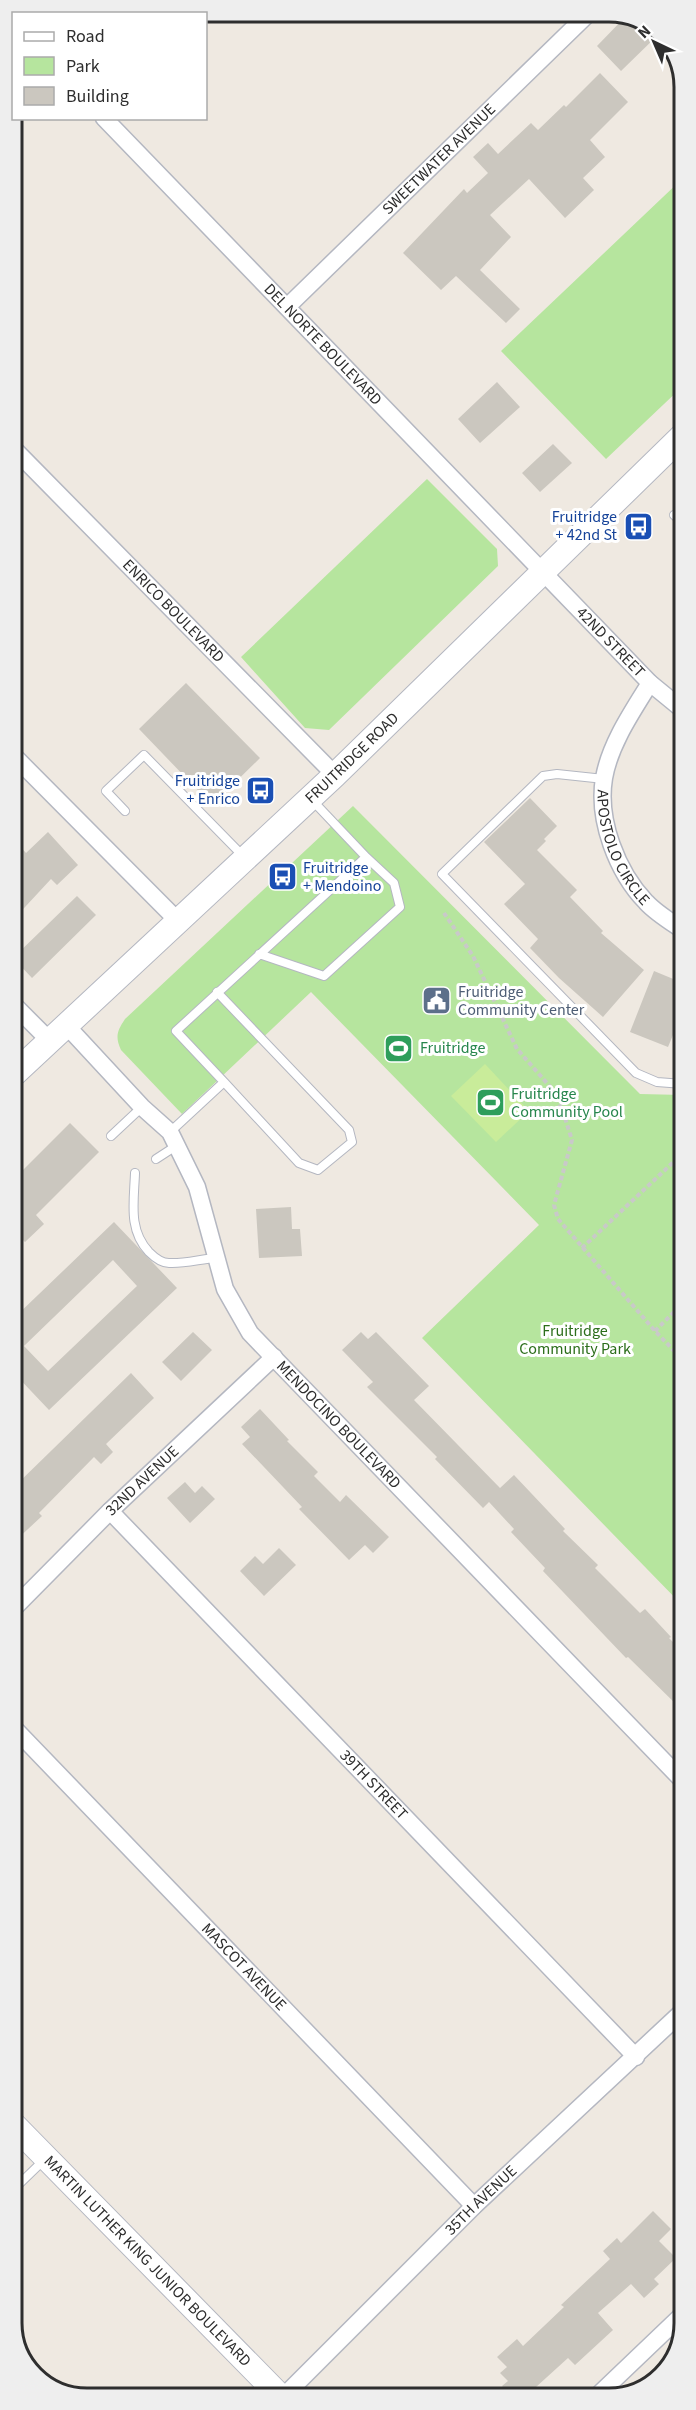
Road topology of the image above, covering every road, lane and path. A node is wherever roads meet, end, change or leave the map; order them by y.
1 (579, 23) edge
2 (106, 120) edge
3 (287, 307) junction
4 (674, 447) edge
5 (22, 457) edge
6 (543, 571) junction
7 (650, 682) junction
8 (674, 702) edge
9 (22, 764) edge
10 (335, 775) junction
11 (604, 779) junction
12 (310, 798) junction
13 (125, 811) dead end
14 (366, 857) junction
15 (245, 858) junction
16 (444, 913) dead end
17 (177, 920) junction
18 (674, 923) edge
19 (259, 954) junction
20 (218, 992) junction
21 (22, 1010) edge
22 (57, 1032) junction
23 (22, 1065) edge
24 (224, 1082) junction
25 (674, 1083) edge
26 (142, 1107) junction
27 (111, 1136) dead end
28 (173, 1139) junction
29 (156, 1159) dead end
30 (674, 1162) edge
31 (135, 1173) dead end
32 (582, 1248) junction
33 (216, 1258) junction
34 (674, 1312) edge
35 (654, 1331) junction
36 (674, 1351) edge
37 (274, 1358) junction
38 (110, 1511) junction
39 (22, 1600) edge
40 (22, 1736) edge
41 (674, 1772) edge
42 (674, 2020) edge
43 (636, 2057) junction
44 (22, 2133) edge
45 (46, 2158) junction
46 (22, 2182) edge
47 (474, 2206) junction
48 (674, 2323) edge
49 (272, 2387) edge
50 (292, 2387) edge
51 (606, 2388) edge

1 - 3 street, SWEETWATER AVENUE
2 - 3 street, DEL NORTE BOULEVARD
3 - 6 street, DEL NORTE BOULEVARD
4 - 6 main road, FRUITRIDGE ROAD
5 - 10 street, ENRICO BOULEVARD
6 - 7 street, 42ND STREET
6 - 10 main road, FRUITRIDGE ROAD
7 - 8 street, 42ND STREET
7 - 11 street, APOSTOLO CIRCLE
9 - 17 street
10 - 12 main road, FRUITRIDGE ROAD
11 - 18 street, APOSTOLO CIRCLE
11 - 25 lane
12 - 14 lane
12 - 15 main road, FRUITRIDGE ROAD
13 - 15 lane
14 - 19 lane
14 - 19 lane
15 - 17 main road, FRUITRIDGE ROAD
16 - 32 path
17 - 22 main road, FRUITRIDGE ROAD
19 - 20 lane
20 - 24 lane
20 - 24 lane
21 - 22 street, MENDOCINO BOULEVARD
22 - 23 main road, FRUITRIDGE ROAD
22 - 26 street, MENDOCINO BOULEVARD
24 - 28 lane
26 - 27 lane
26 - 28 street, MENDOCINO BOULEVARD
28 - 29 lane
28 - 33 street, MENDOCINO BOULEVARD
30 - 32 path
31 - 33 lane
32 - 35 path
33 - 37 street, MENDOCINO BOULEVARD
34 - 35 path
35 - 36 path
37 - 38 street, 32ND AVENUE
37 - 41 street, MENDOCINO BOULEVARD
38 - 39 street, 32ND AVENUE
38 - 43 street, 39TH STREET
40 - 47 street, MASCOT AVENUE
42 - 43 street, 35TH AVENUE
43 - 47 street, 35TH AVENUE
44 - 45 main road, MARTIN LUTHER KING JUNIOR BOULEVARD
45 - 46 lane
45 - 49 main road, MARTIN LUTHER KING JUNIOR BOULEVARD
47 - 50 street, 35TH AVENUE
48 - 51 street

